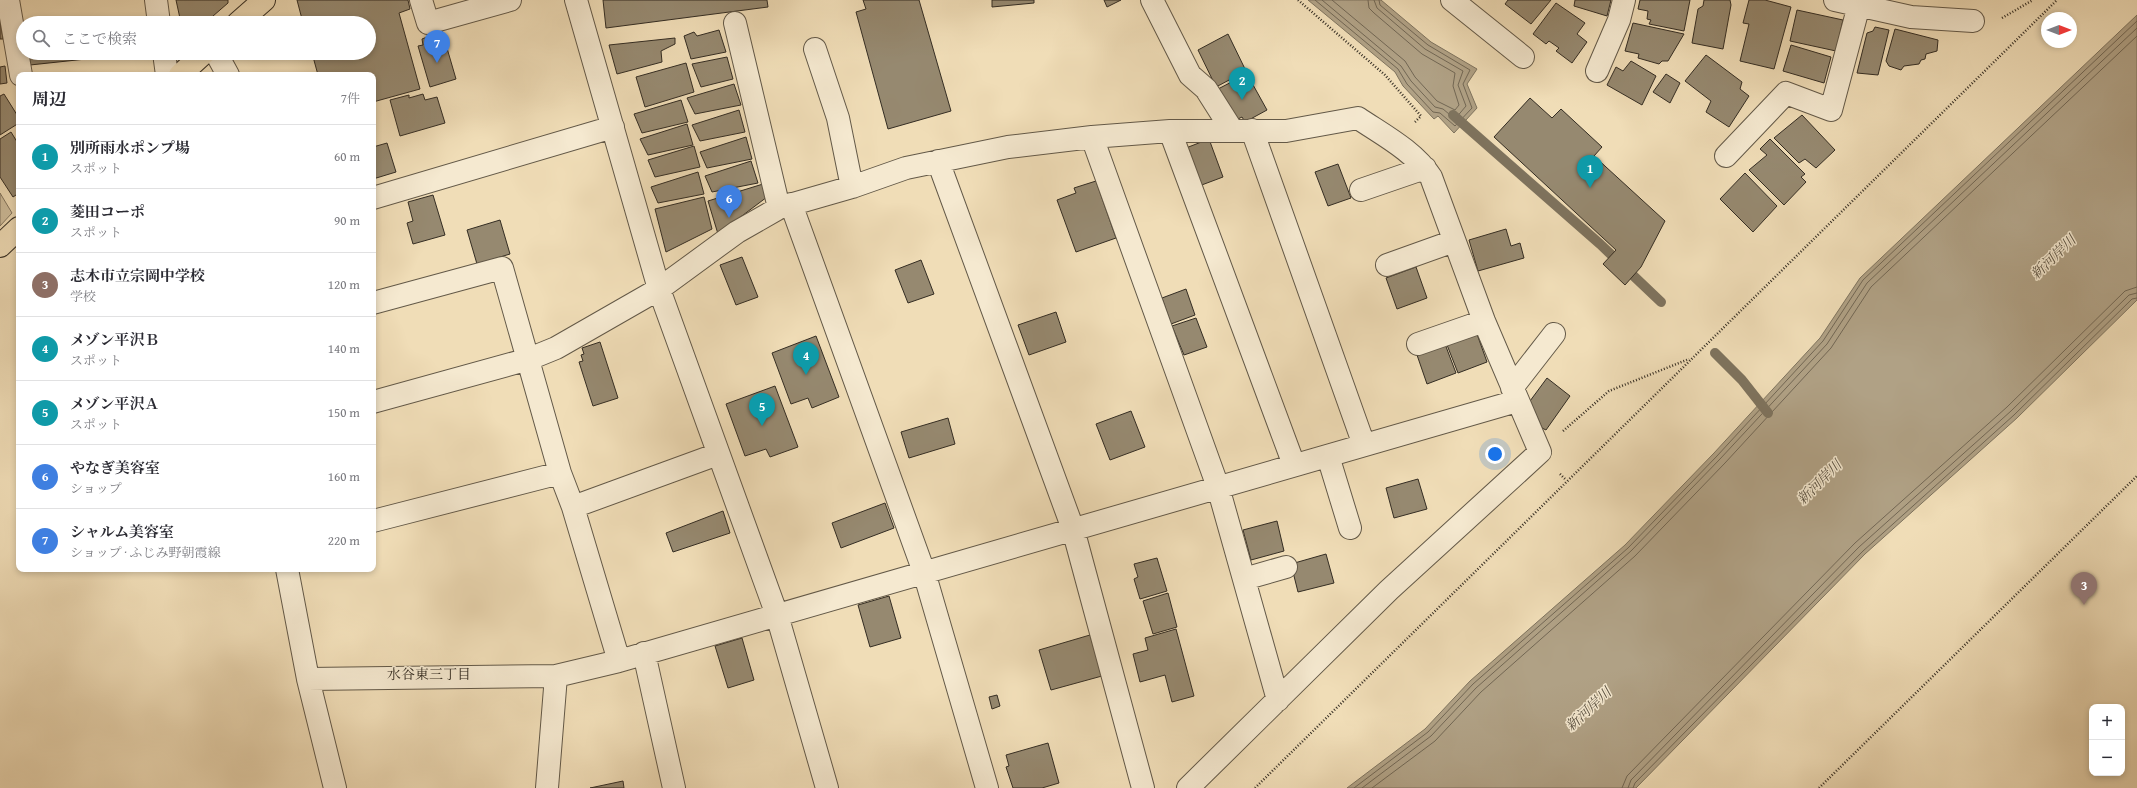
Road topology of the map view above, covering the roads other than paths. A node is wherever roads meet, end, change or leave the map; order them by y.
1 (8, 0) edge
2 (156, 0) edge
3 (264, 0) edge
4 (422, 0) edge
5 (510, 0) edge
6 (576, 0) edge
7 (1152, 0) edge
8 (1452, 0) edge
9 (1624, 0) edge
10 (1835, 0) edge
11 (1859, 5) junction
12 (158, 16) edge
13 (246, 16) edge
14 (1974, 21) road end
15 (734, 23) dead end
16 (16, 46) edge
17 (815, 49) dead end
18 (1523, 57) dead end
19 (18, 60) edge
20 (165, 60) edge
21 (196, 60) edge
22 (220, 60) edge
23 (1597, 71) dead end
24 (20, 72) edge
25 (167, 72) edge
26 (183, 72) edge
27 (226, 72) edge
28 (613, 127) junction
29 (1242, 130) junction
30 (1170, 131) junction
31 (1092, 137) junction
32 (1726, 156) dead end
33 (938, 161) junction
34 (1425, 168) junction
35 (852, 187) junction
36 (1361, 190) dead end
37 (376, 197) edge
38 (785, 206) junction
39 (16, 231) edge
40 (1454, 241) junction
41 (0, 246) edge
42 (1386, 266) dead end
43 (659, 289) junction
44 (376, 302) edge
45 (1484, 321) junction
46 (1554, 334) dead end
47 (1418, 344) dead end
48 (529, 359) junction
49 (1514, 395) junction
50 (376, 401) edge
51 (1364, 445) junction
52 (718, 454) junction
53 (1328, 456) junction
54 (1294, 465) junction
55 (560, 473) junction
56 (1218, 487) junction
57 (573, 506) junction
58 (376, 520) edge
59 (1350, 528) dead end
60 (1073, 529) junction
61 (1286, 567) dead end
62 (288, 572) edge
63 (924, 572) junction
64 (1244, 579) junction
65 (777, 615) junction
66 (644, 654) junction
67 (619, 661) junction
68 (556, 676) junction
69 (308, 679) junction
70 (1278, 700) junction
71 (335, 788) edge
72 (547, 788) edge
73 (674, 788) edge
74 (827, 788) edge
75 (987, 788) edge
76 (1143, 788) edge
77 (1188, 788) edge

1 - 16 street
2 - 12 street
3 - 13 main road
4 - 5 street
6 - 28 street
7 - 29 street
8 - 18 street
9 - 23 street
10 - 11 street
11 - 14 street
11 - 32 street
15 - 38 street
17 - 35 street
19 - 24 street
20 - 25 street
21 - 26 main road
22 - 27 street
28 - 37 street
28 - 43 street
29 - 30 street
29 - 34 street
29 - 51 street
30 - 31 street
30 - 54 street
31 - 33 street
31 - 56 street
33 - 35 street
33 - 60 street
34 - 36 street
34 - 40 street
35 - 38 street
38 - 43 street
38 - 63 street
39 - 41 main road
40 - 42 street
40 - 45 street
43 - 48 street
43 - 52 street
44 - 48 street
45 - 47 street
45 - 49 street
46 - 49 street
48 - 50 street
48 - 55 street
49 - 51 street
49 - 70 street
51 - 53 street
52 - 57 street
52 - 65 street
53 - 54 street
53 - 59 street
54 - 56 street
55 - 57 street
55 - 58 street
56 - 60 street
56 - 64 street
57 - 67 street
60 - 63 street
60 - 76 street
61 - 64 street
62 - 69 street
63 - 65 street
63 - 75 street
64 - 70 street
65 - 66 street
65 - 74 street
66 - 67 street
66 - 73 street
67 - 68 street
68 - 69 street
68 - 72 street
69 - 71 street
70 - 77 street

